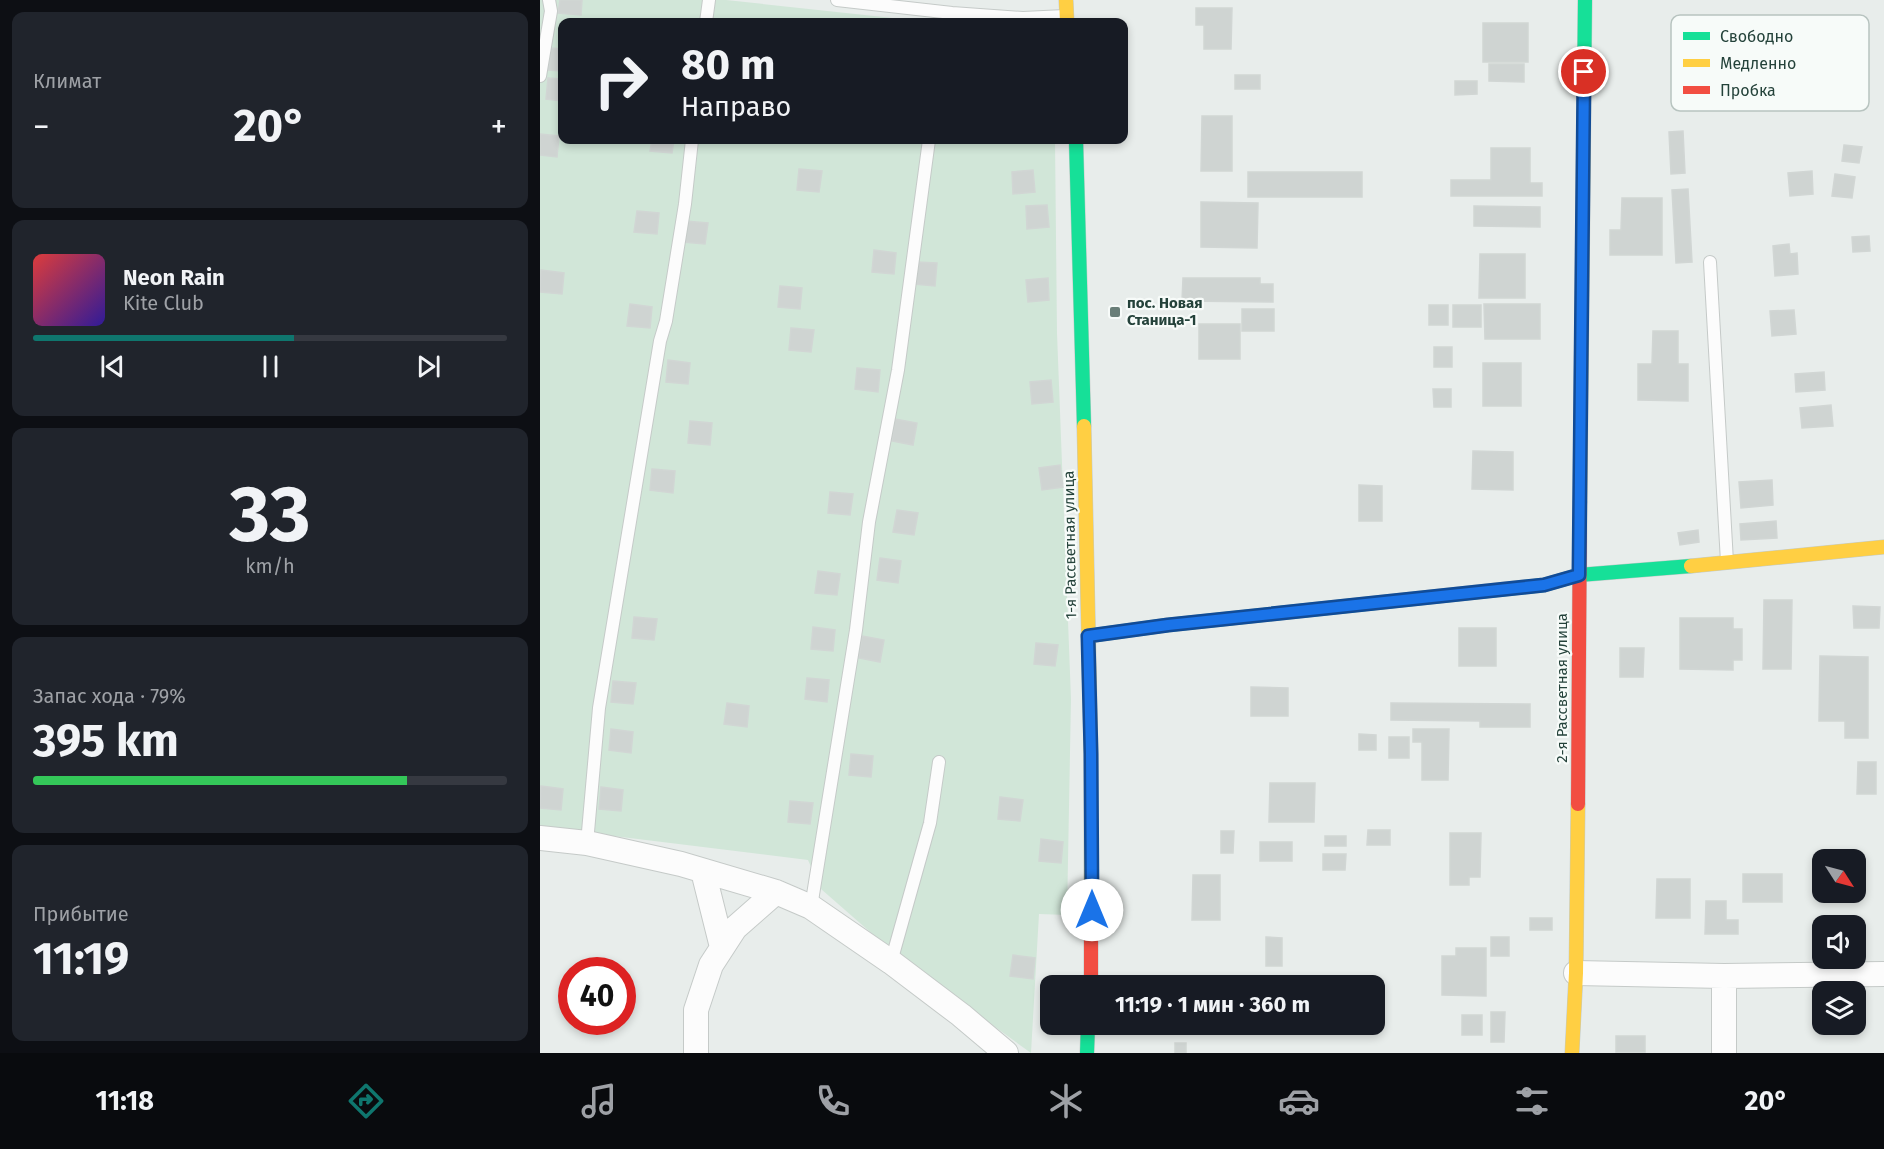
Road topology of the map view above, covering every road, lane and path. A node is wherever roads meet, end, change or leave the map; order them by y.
1 (549, 0) edge
2 (709, 0) edge
3 (837, 0) edge
4 (1066, 0) edge
5 (1585, 0) edge
6 (707, 18) edge
7 (952, 18) edge
8 (1023, 18) edge
9 (1067, 18) edge
10 (540, 76) edge
11 (692, 144) edge
12 (928, 144) edge
13 (1076, 144) edge
14 (1710, 262) dead end
15 (1884, 547) edge
16 (1728, 563) junction
17 (1579, 575) junction
18 (1088, 636) junction
19 (939, 762) dead end
20 (540, 838) edge
21 (587, 843) junction
22 (703, 870) junction
23 (776, 892) junction
24 (812, 907) junction
25 (722, 947) junction
26 (891, 962) junction
27 (1576, 973) junction
28 (1884, 974) edge
29 (1090, 975) edge
30 (1724, 976) junction
31 (1088, 1035) edge
32 (696, 1053) edge
33 (1006, 1053) edge
34 (1087, 1053) edge
35 (1572, 1053) edge
36 (1724, 1053) edge

1 - 10 lane
2 - 6 lane
3 - 7 lane
4 - 9 street
5 - 17 street, 2-я Рассветная улица
7 - 8 lane
11 - 21 lane
12 - 24 lane
13 - 18 street, 1-я Рассветная улица
14 - 16 lane
15 - 16 street
16 - 17 street
17 - 18 street
17 - 27 street, 2-я Рассветная улица
18 - 29 street, 1-я Рассветная улица
19 - 26 lane
20 - 21 street
21 - 22 street
22 - 23 street
22 - 25 street
23 - 24 street
23 - 25 street
24 - 26 street
25 - 32 street
26 - 33 street
27 - 30 street
27 - 35 street, 2-я Рассветная улица
28 - 30 street
30 - 36 street
31 - 34 street

